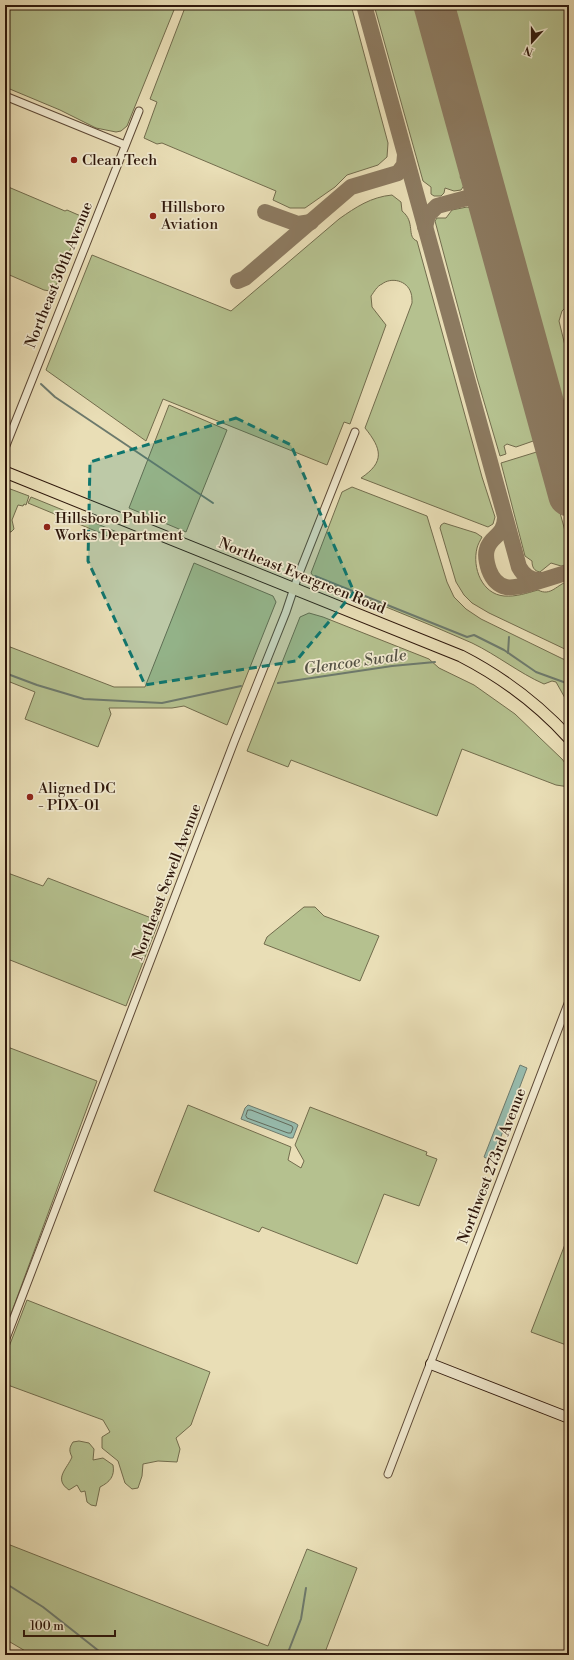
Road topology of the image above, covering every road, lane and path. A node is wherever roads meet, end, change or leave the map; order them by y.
1 (5, 96) edge
2 (139, 111) dead end
3 (125, 145) junction
4 (355, 432) dead end
5 (5, 448) edge
6 (5, 472) edge
7 (294, 589) junction
8 (569, 738) edge
9 (569, 1001) edge
10 (5, 1341) edge
11 (431, 1364) junction
12 (569, 1418) edge
13 (388, 1474) dead end

1 - 3 street
2 - 3 street, Northeast 30th Avenue
3 - 5 street, Northeast 30th Avenue
4 - 7 street, Northeast Sewell Avenue
6 - 7 main road, Northeast Evergreen Road
7 - 8 main road, Northeast Evergreen Road
7 - 10 street, Northeast Sewell Avenue
9 - 11 street, Northwest 273rd Avenue
11 - 12 street
11 - 13 street, Northwest 273rd Avenue

